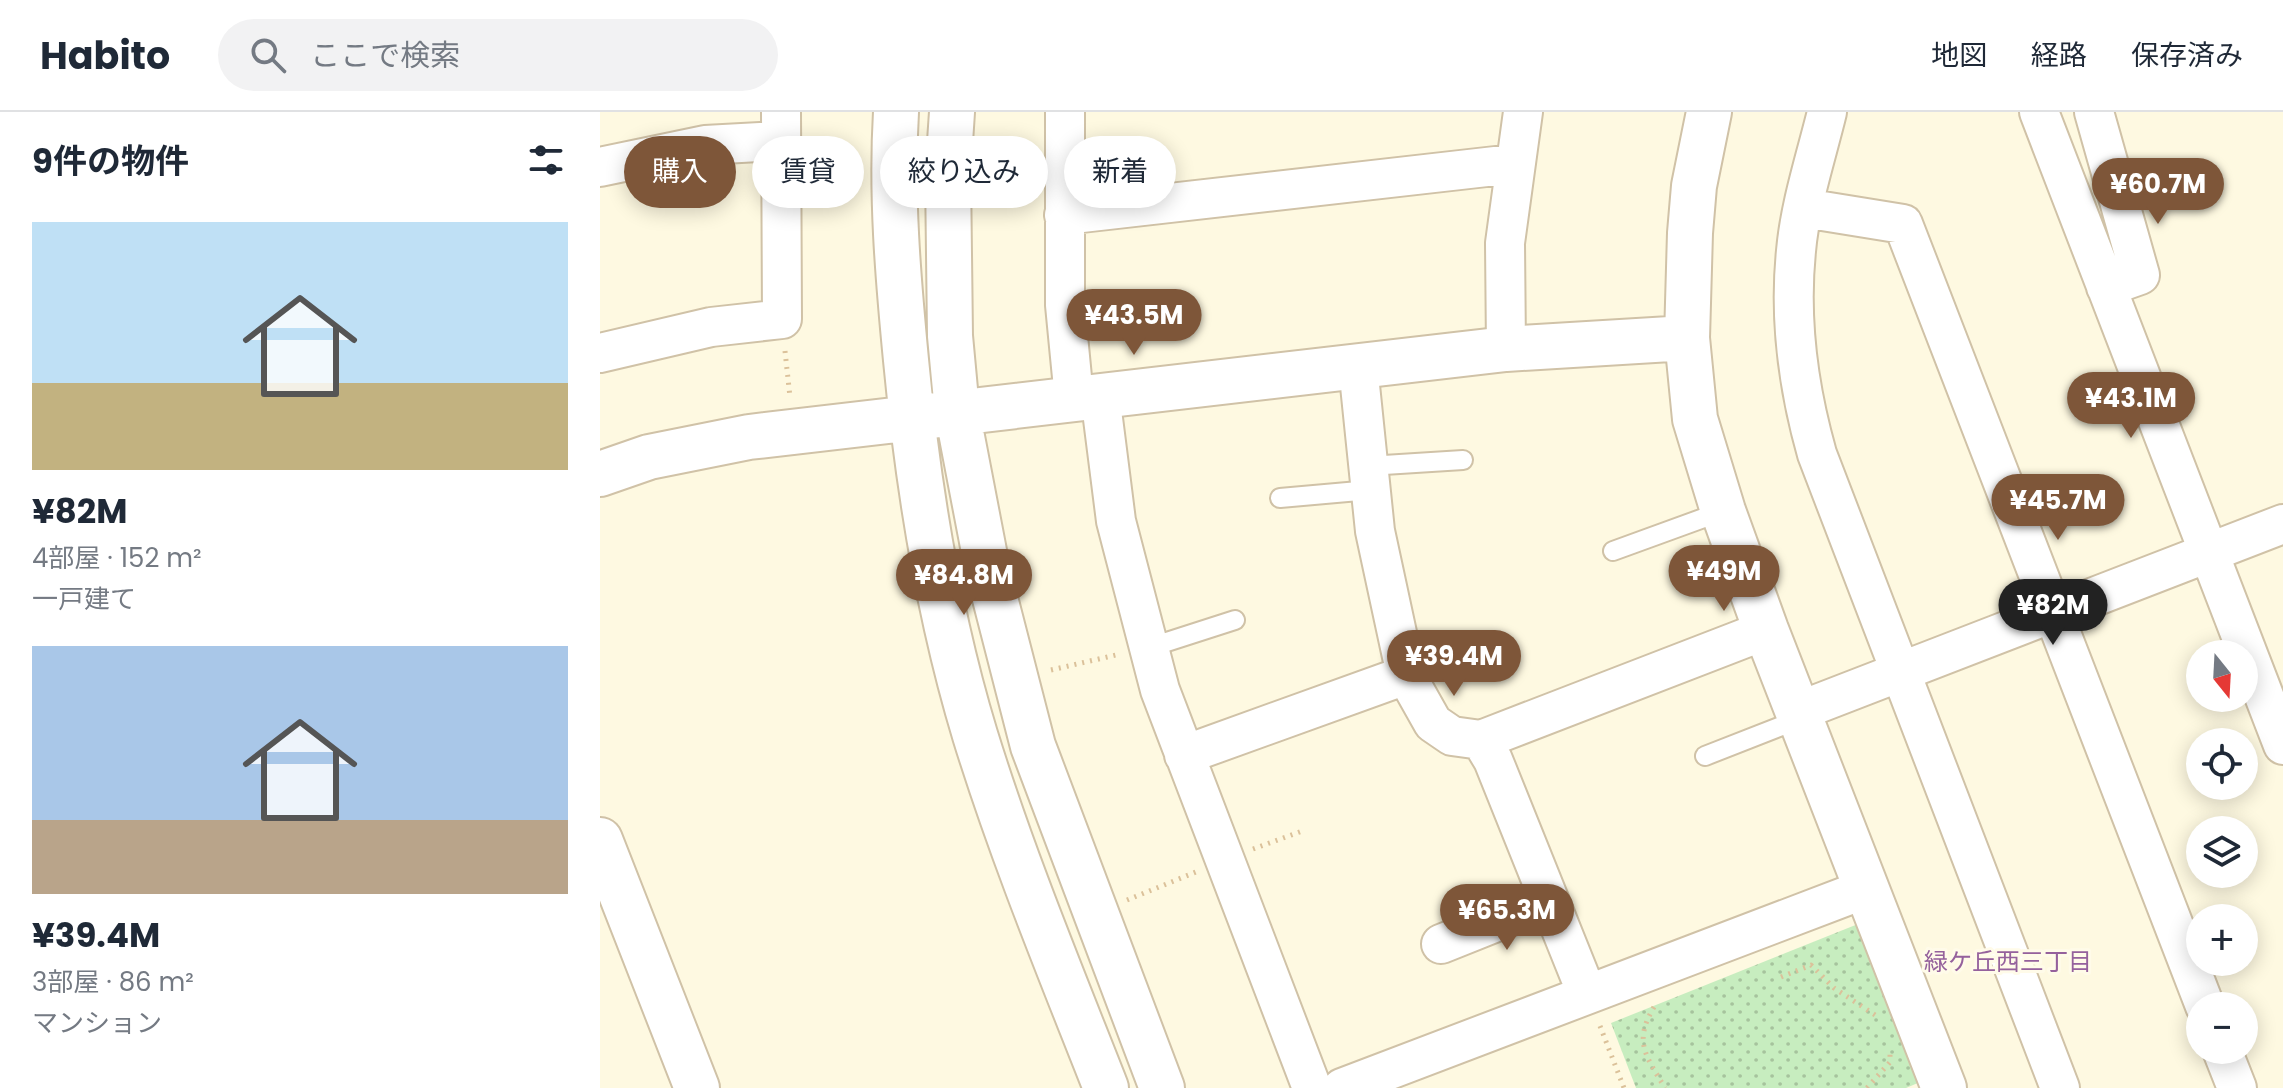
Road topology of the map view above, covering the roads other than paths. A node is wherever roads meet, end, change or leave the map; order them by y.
1 (896, 112) edge
2 (952, 112) edge
3 (1065, 112) edge
4 (1523, 112) edge
5 (1709, 112) edge
6 (1827, 112) edge
7 (2039, 112) edge
8 (2094, 112) edge
9 (780, 126) edge
10 (1513, 164) junction
11 (600, 167) edge
12 (1804, 208) junction
13 (1064, 215) junction
14 (2106, 287) junction
15 (1687, 338) junction
16 (1506, 349) junction
17 (600, 353) edge
18 (1358, 366) junction
19 (1087, 397) junction
20 (957, 411) junction
21 (912, 417) junction
22 (1463, 460) dead end
23 (600, 474) edge
24 (1369, 478) junction
25 (1280, 498) dead end
26 (1723, 511) junction
27 (2283, 524) edge
28 (1613, 551) dead end
29 (2209, 552) junction
30 (2052, 614) junction
31 (1235, 620) dead end
32 (1766, 630) junction
33 (1148, 648) junction
34 (1900, 672) junction
35 (1406, 675) junction
36 (1801, 714) junction
37 (1481, 740) junction
38 (2283, 745) edge
39 (1184, 755) junction
40 (1705, 756) dead end
41 (600, 840) edge
42 (1865, 889) junction
43 (1549, 901) junction
44 (1441, 944) dead end
45 (2200, 992) edge
46 (1587, 994) junction
47 (2228, 1064) edge
48 (697, 1088) edge
49 (1106, 1088) edge
50 (1162, 1088) edge
51 (1312, 1088) edge
52 (1342, 1088) edge
53 (1944, 1088) edge
54 (2060, 1088) edge
55 (2237, 1088) edge

1 - 21 street
2 - 20 street
3 - 13 street
4 - 10 street
5 - 15 street
6 - 12 street
7 - 14 street
8 - 14 street
9 - 11 street
9 - 17 street
10 - 13 street
10 - 16 street
12 - 30 street
12 - 34 street
13 - 19 street
14 - 29 street
15 - 16 street
15 - 26 street
16 - 18 street
18 - 19 street
18 - 24 street
19 - 20 street
19 - 33 street
20 - 21 street
20 - 50 street
21 - 23 street
21 - 49 street
22 - 24 lane
24 - 25 lane
24 - 35 street
26 - 28 lane
26 - 32 street
27 - 29 street
29 - 30 street
29 - 38 street
30 - 34 street
30 - 45 street
31 - 33 lane
32 - 36 street
32 - 37 street
33 - 39 street
34 - 36 street
34 - 54 street
35 - 37 street
35 - 39 street
36 - 40 lane
36 - 42 street
37 - 43 street
39 - 51 street
41 - 48 street
42 - 46 street
42 - 53 street
43 - 44 street
43 - 46 street
46 - 52 street
47 - 55 street

